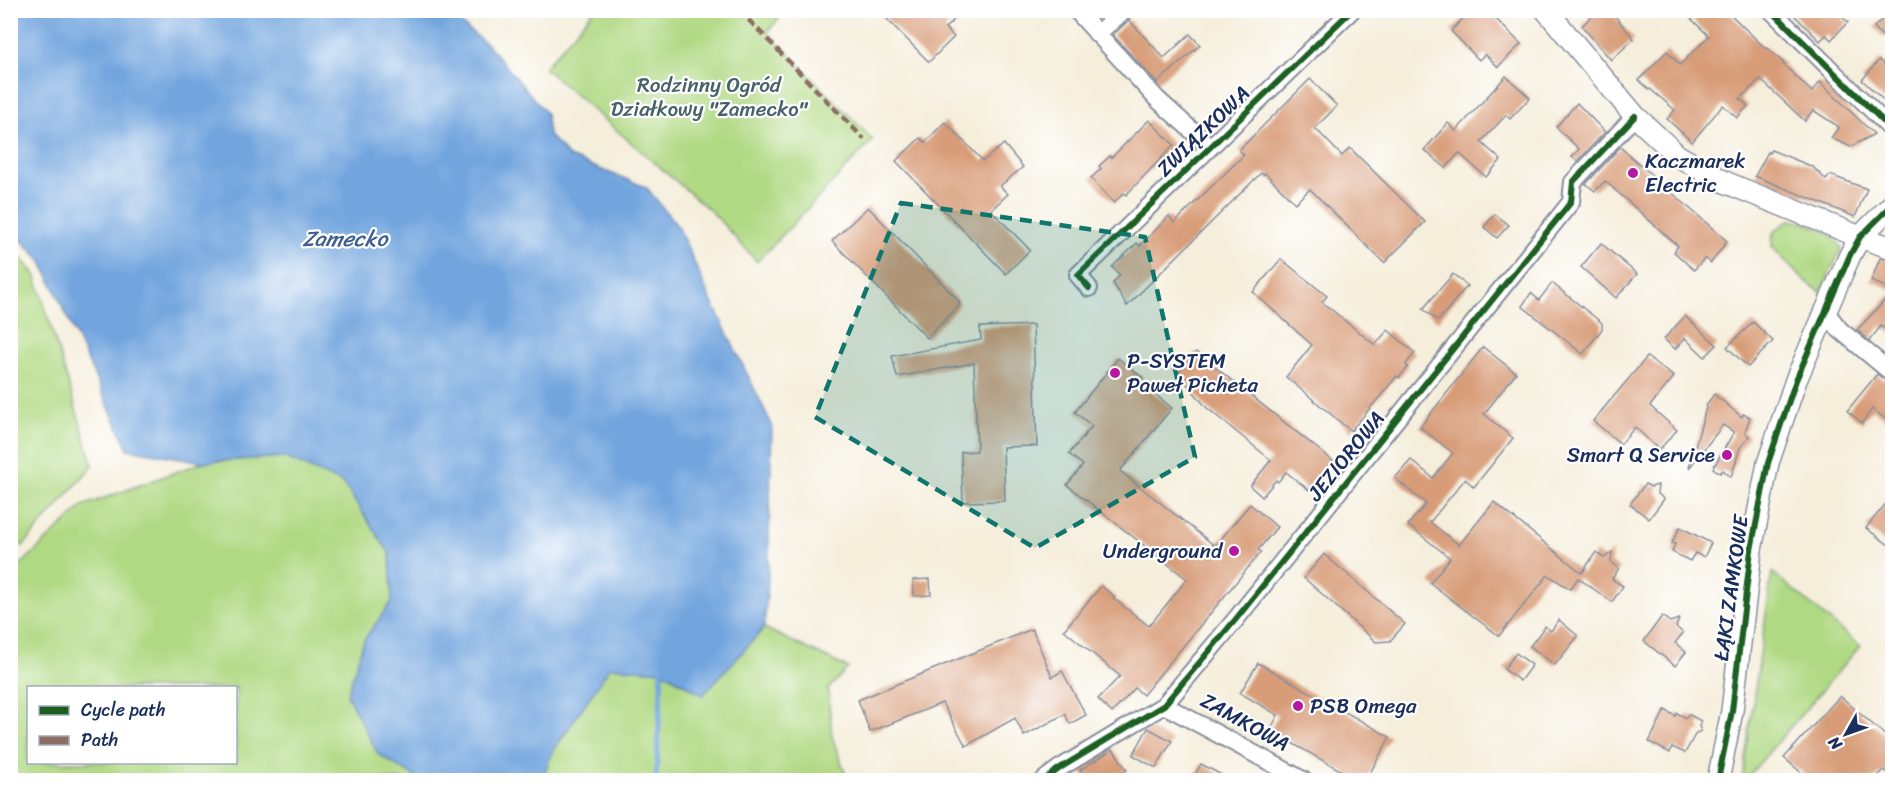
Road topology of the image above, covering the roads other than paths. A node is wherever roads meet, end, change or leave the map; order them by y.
1 (1076, 10) edge
2 (1125, 10) edge
3 (1352, 10) edge
4 (1546, 10) edge
5 (1770, 10) edge
6 (1097, 34) junction
7 (1635, 116) junction
8 (1893, 130) edge
9 (1210, 147) junction
10 (1893, 205) edge
11 (1860, 237) junction
12 (1893, 248) edge
13 (1089, 288) dead end
14 (1825, 311) junction
15 (1893, 373) edge
16 (1164, 705) junction
17 (1044, 780) edge
18 (1304, 780) edge
19 (1718, 780) edge

1 - 6 street
2 - 6 street
3 - 9 street, ZWIĄZKOWA
4 - 7 street
5 - 8 street
6 - 9 street
7 - 11 street
7 - 16 street, JEZIOROWA
9 - 13 street, ZWIĄZKOWA
10 - 11 street
11 - 12 street
11 - 14 street, ŁĄKI ZAMKOWE
14 - 15 street
14 - 19 street, ŁĄKI ZAMKOWE
16 - 17 street, JEZIOROWA
16 - 18 street, ZAMKOWA

